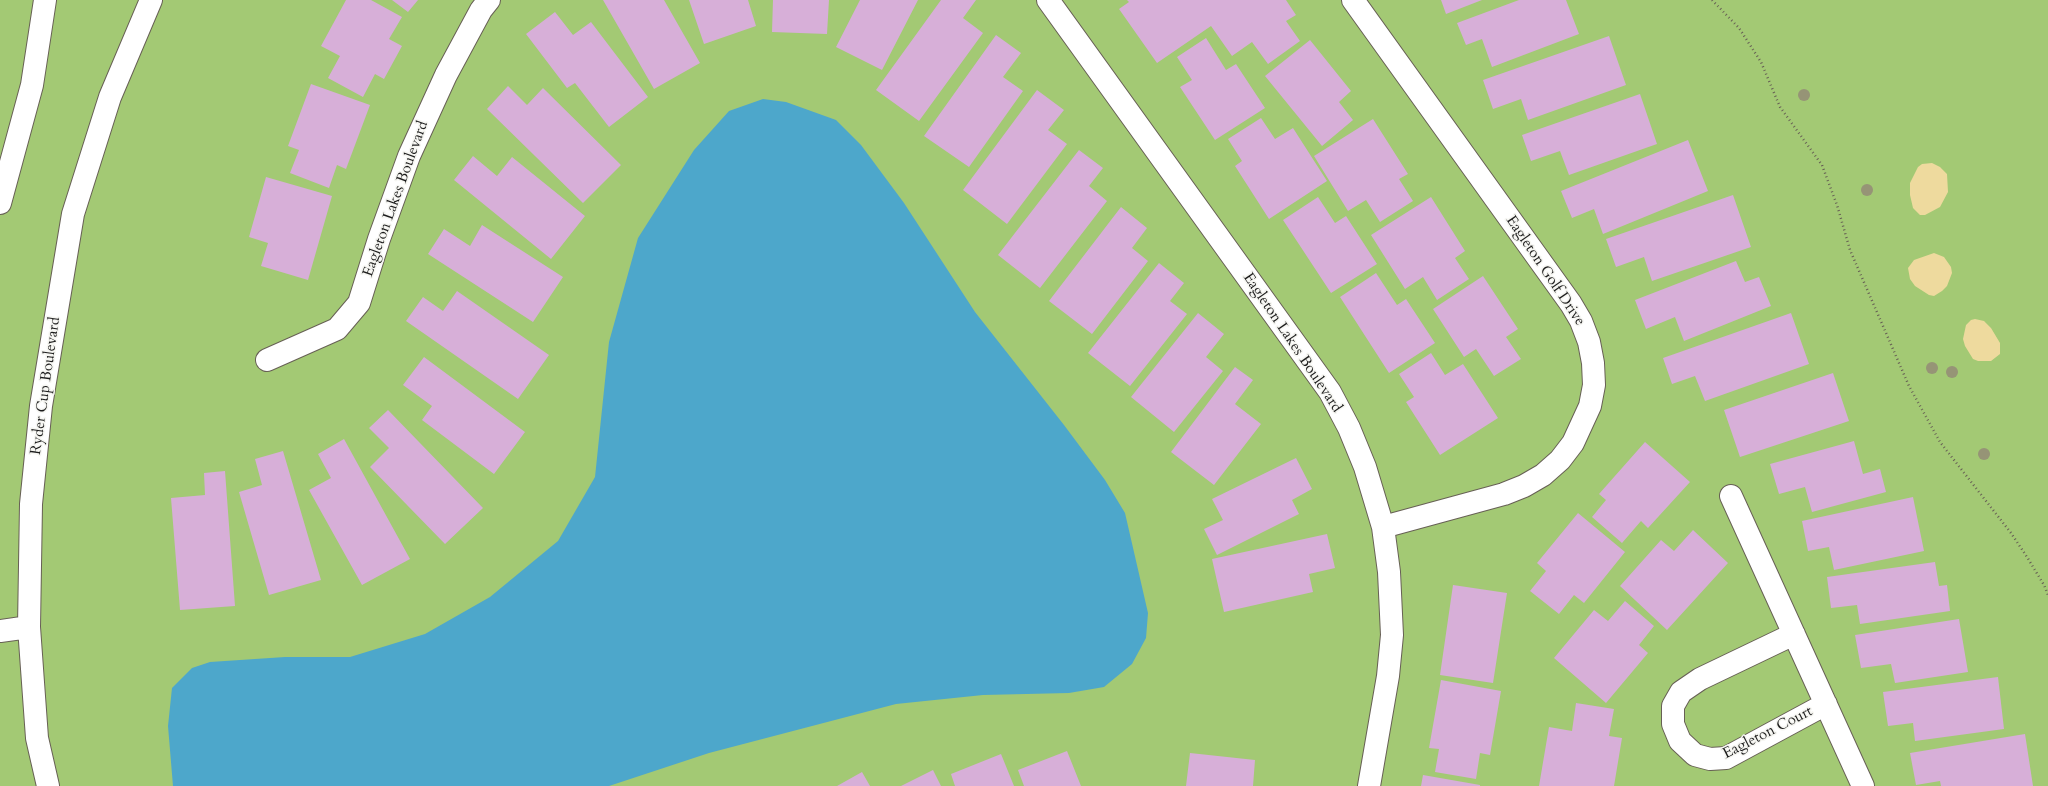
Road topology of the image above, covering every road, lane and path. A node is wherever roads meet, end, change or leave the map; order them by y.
1 (45, 0) edge
2 (150, 0) edge
3 (489, 0) edge
4 (1048, 0) edge
5 (1353, 0) edge
6 (1712, 0) edge
7 (0, 203) edge
8 (267, 360) dead end
9 (1731, 496) dead end
10 (1383, 527) junction
11 (2048, 595) edge
12 (29, 627) junction
13 (0, 631) edge
14 (1794, 634) junction
15 (1826, 704) junction
16 (48, 786) edge
17 (1369, 786) edge
18 (1863, 786) edge

1 - 7 street
2 - 12 street, Ryder Cup Boulevard
3 - 8 street, Eagleton Lakes Boulevard
4 - 10 street, Eagleton Lakes Boulevard
5 - 10 street, Eagleton Golf Drive
6 - 11 path
9 - 14 street, Eagleton Court
10 - 17 street, Eagleton Lakes Boulevard
12 - 13 street
12 - 16 street, Ryder Cup Boulevard
14 - 15 street, Eagleton Court
14 - 15 street, Eagleton Court
15 - 18 street, Eagleton Court

